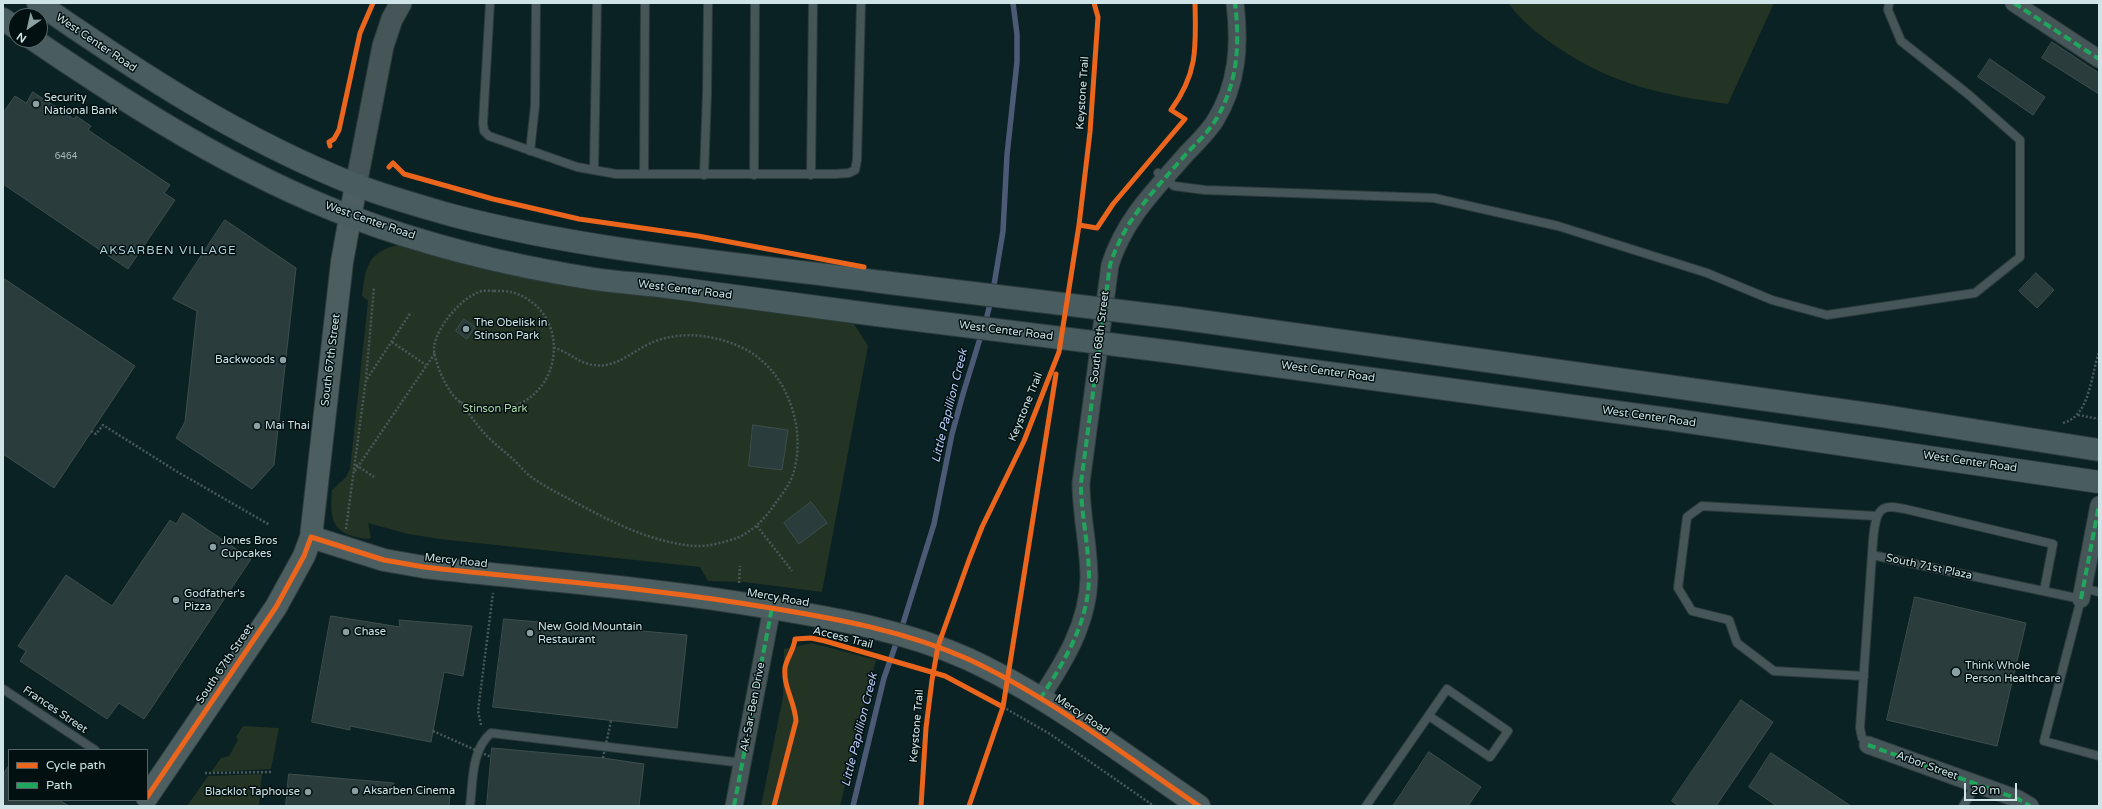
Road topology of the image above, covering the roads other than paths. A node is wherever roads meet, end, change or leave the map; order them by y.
1 (38, 3) edge
2 (401, 3) edge
3 (490, 3) edge
4 (536, 3) edge
5 (597, 3) edge
6 (645, 3) edge
7 (708, 3) edge
8 (755, 3) edge
9 (813, 3) edge
10 (861, 3) edge
11 (1235, 3) edge
12 (1889, 3) edge
13 (2014, 3) edge
14 (46, 48) edge
15 (2099, 58) edge
16 (530, 151) junction
17 (594, 170) junction
18 (644, 174) junction
19 (704, 175) junction
20 (754, 175) junction
21 (811, 175) junction
22 (1161, 176) junction
23 (356, 185) junction
24 (351, 216) junction
25 (2099, 450) edge
26 (2099, 463) edge
27 (2099, 482) edge
28 (2099, 505) edge
29 (1876, 516) junction
30 (311, 537) junction
31 (1872, 555) junction
32 (2044, 591) junction
33 (2088, 593) edge
34 (772, 608) junction
35 (1864, 676) junction
36 (3, 689) edge
37 (1040, 699) junction
38 (1429, 716) junction
39 (1868, 745) joint
40 (93, 749) edge
41 (2099, 756) edge
42 (743, 763) junction
43 (1977, 784) junction
44 (148, 792) edge
45 (470, 806) edge
46 (734, 806) edge
47 (1199, 806) edge
48 (1366, 806) edge
49 (1963, 806) edge
50 (2030, 806) edge

1 - 23 main road, West Center Road
2 - 23 street, South 67th Street
3 - 16 lane
4 - 16 lane
5 - 17 lane
6 - 18 lane
7 - 19 lane
8 - 20 lane
9 - 21 lane
10 - 21 lane
11 - 22 street, South 68th Street
12 - 22 lane
13 - 15 street
14 - 24 main road, West Center Road
16 - 17 lane
17 - 18 lane
18 - 19 lane
19 - 20 lane
20 - 21 lane
22 - 37 street, South 68th Street
23 - 24 main road, South 67th Street
23 - 25 main road, West Center Road, bridge
24 - 27 main road, West Center Road, bridge
24 - 30 main road, South 67th Street
25 - 26 main road
28 - 33 street
29 - 31 lane
29 - 32 lane
29 - 35 lane
30 - 34 main road, Mercy Road
30 - 44 main road, South 67th Street
31 - 32 lane, South 71st Plaza
31 - 35 lane, South 71st Plaza
32 - 33 lane, South 71st Plaza
33 - 41 lane
34 - 37 main road, Mercy Road
34 - 42 street, Ak-Sar-Ben Drive
35 - 39 lane, South 71st Plaza
36 - 40 lane, Frances Street
37 - 47 main road, Mercy Road
38 - 38 lane
38 - 48 lane
39 - 43 street, Arbor Street
42 - 45 lane
42 - 46 street, Ak-Sar-Ben Drive
43 - 49 lane
43 - 50 street, Arbor Street

